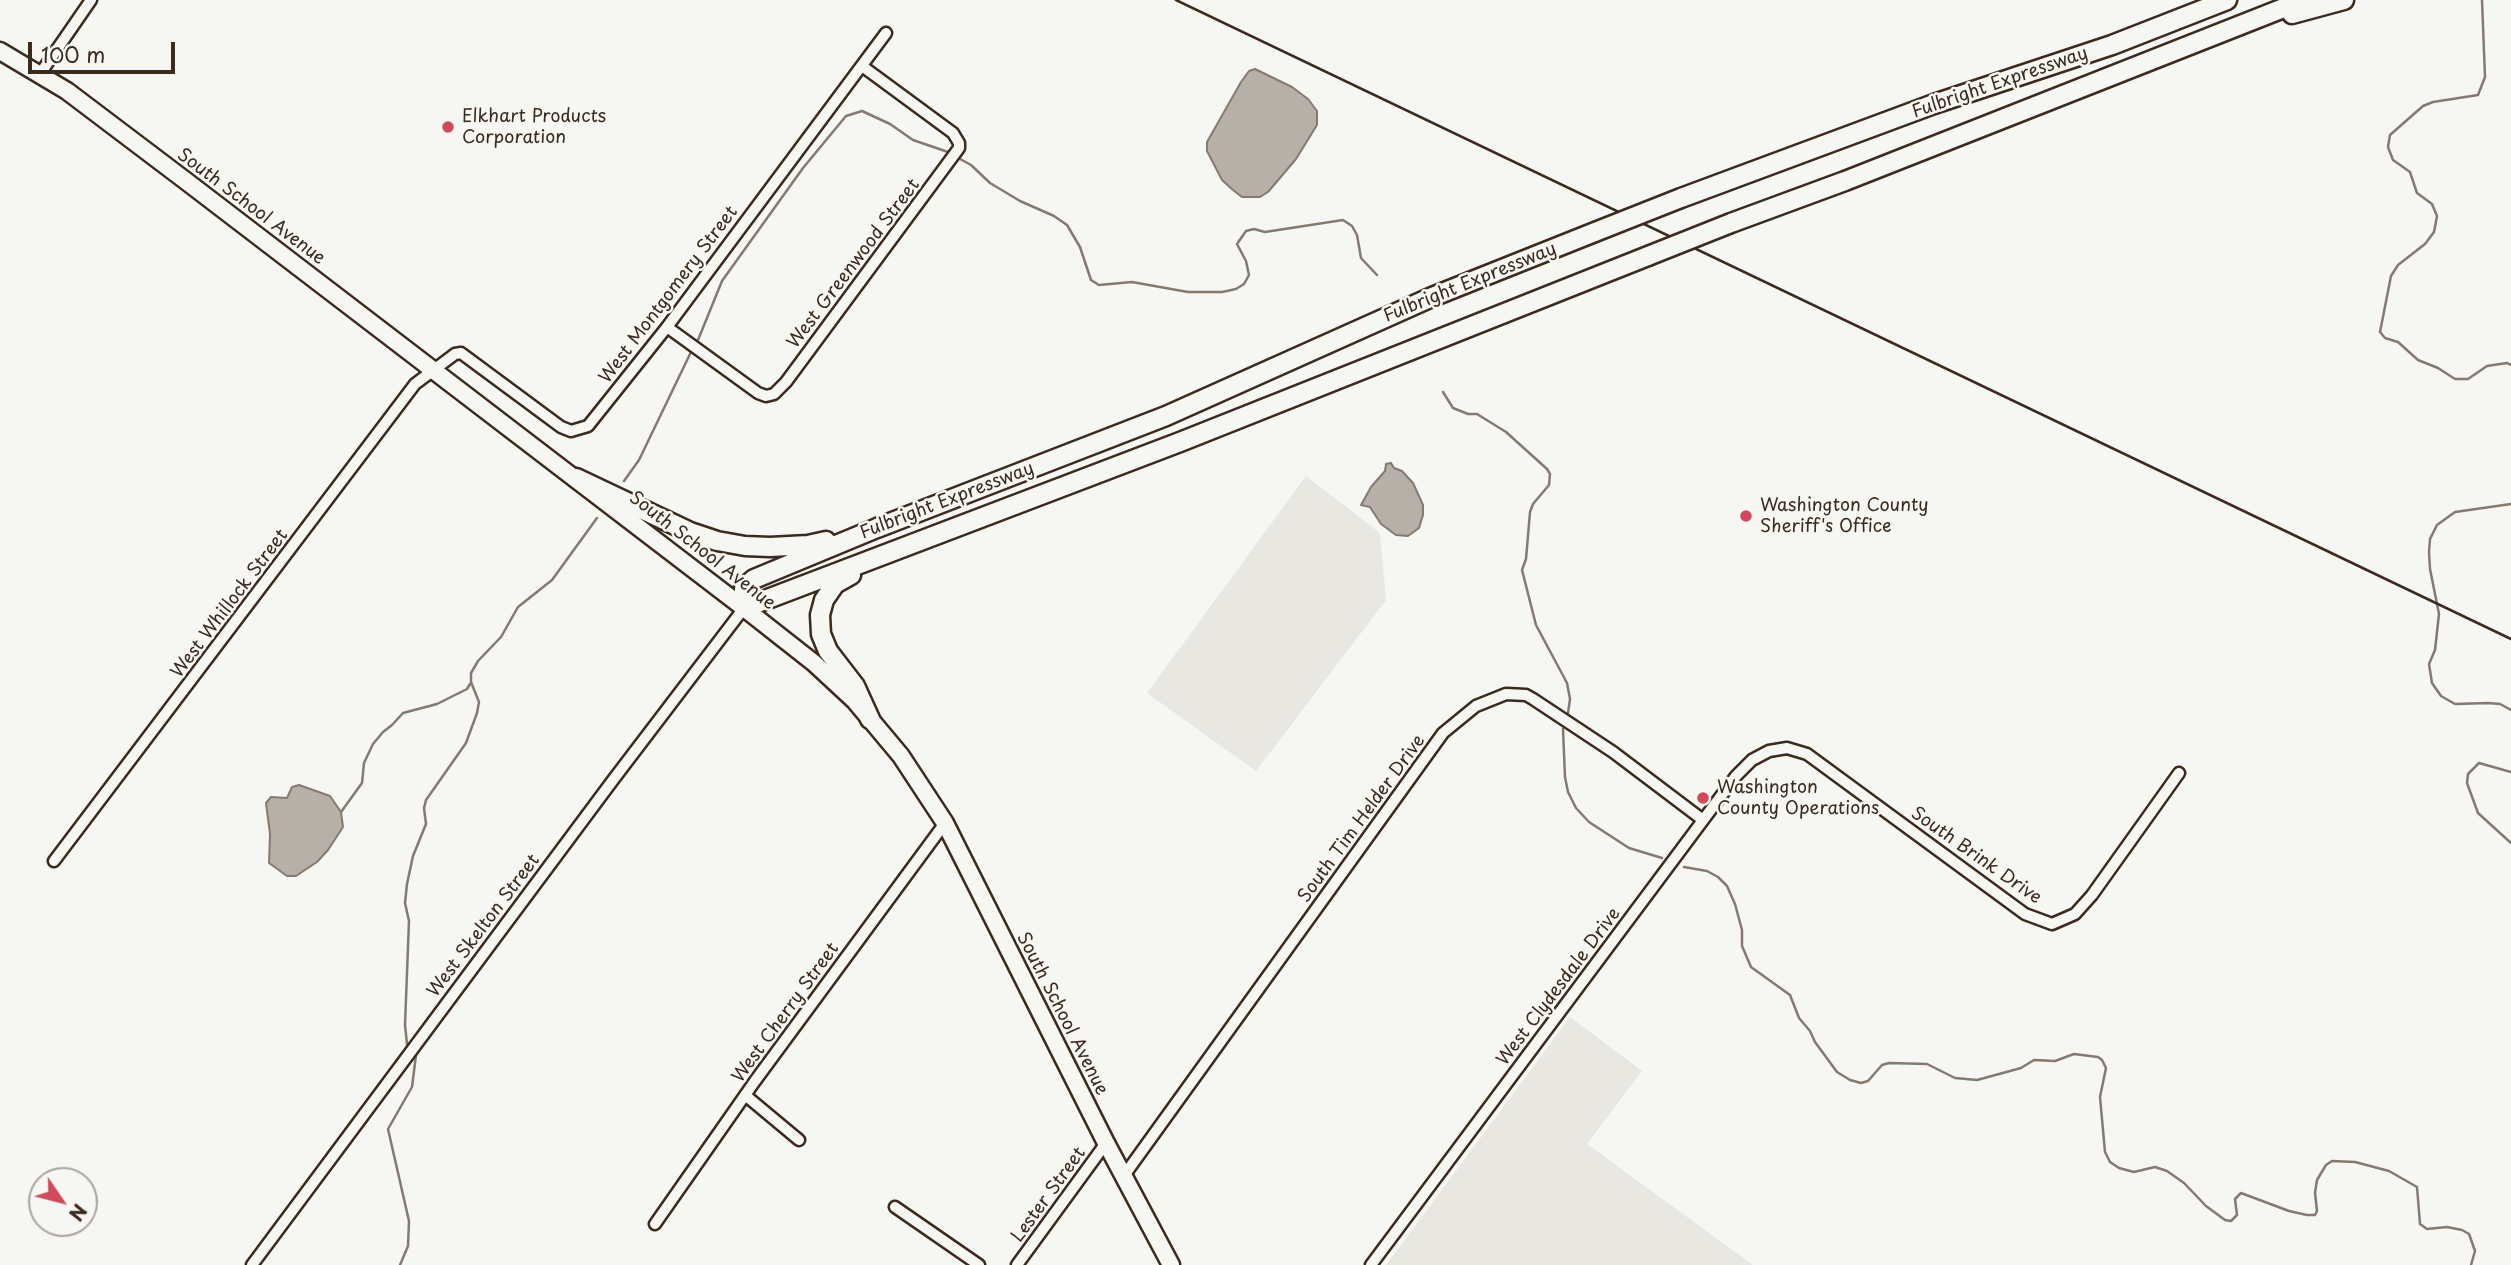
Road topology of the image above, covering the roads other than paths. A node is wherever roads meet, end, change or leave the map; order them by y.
1 (91, 0) edge
2 (2227, 0) edge
3 (2304, 0) edge
4 (2344, 0) edge
5 (886, 33) dead end
6 (2218, 34) junction
7 (0, 51) edge
8 (862, 66) junction
9 (40, 74) junction
10 (667, 327) junction
11 (433, 369) junction
12 (576, 478) junction
13 (962, 527) junction
14 (877, 528) junction
15 (744, 608) junction
16 (870, 719) junction
17 (1787, 748) joint
18 (2179, 773) dead end
19 (1703, 820) junction
20 (945, 823) junction
21 (54, 861) dead end
22 (745, 1095) junction
23 (799, 1140) dead end
24 (1106, 1143) junction
25 (1123, 1177) junction
26 (895, 1207) dead end
27 (655, 1224) dead end
28 (252, 1265) edge
29 (979, 1265) edge
30 (1017, 1265) edge
31 (1171, 1265) edge
32 (1371, 1265) edge

1 - 9 street
2 - 14 highway, Fulbright Expressway, bridge
3 - 6 highway, Fulbright Expressway
4 - 6 highway
5 - 8 street, West Montgomery Street
6 - 13 highway, Fulbright Expressway, bridge
7 - 9 main road, South School Avenue
8 - 10 street, West Montgomery Street
8 - 10 street, West Greenwood Street
9 - 11 main road, South School Avenue
10 - 11 street, West Montgomery Street
11 - 12 main road, South School Avenue
11 - 21 street, West Whillock Street
12 - 14 highway
12 - 15 main road, South School Avenue
13 - 15 highway
13 - 16 highway
14 - 15 highway, Fulbright Expressway
15 - 16 main road, South School Avenue
15 - 28 street, West Skelton Street
16 - 20 main road, South School Avenue
17 - 18 street, South Brink Drive
17 - 19 street, West Clydesdale Drive
19 - 25 street, South Tim Helder Drive
19 - 32 street, West Clydesdale Drive
20 - 22 street, West Cherry Street
20 - 24 main road, South School Avenue
22 - 23 street
22 - 27 street, West Cherry Street
24 - 25 main road, South School Avenue
24 - 30 street, Lester Street
25 - 31 main road, South School Avenue
26 - 29 street

